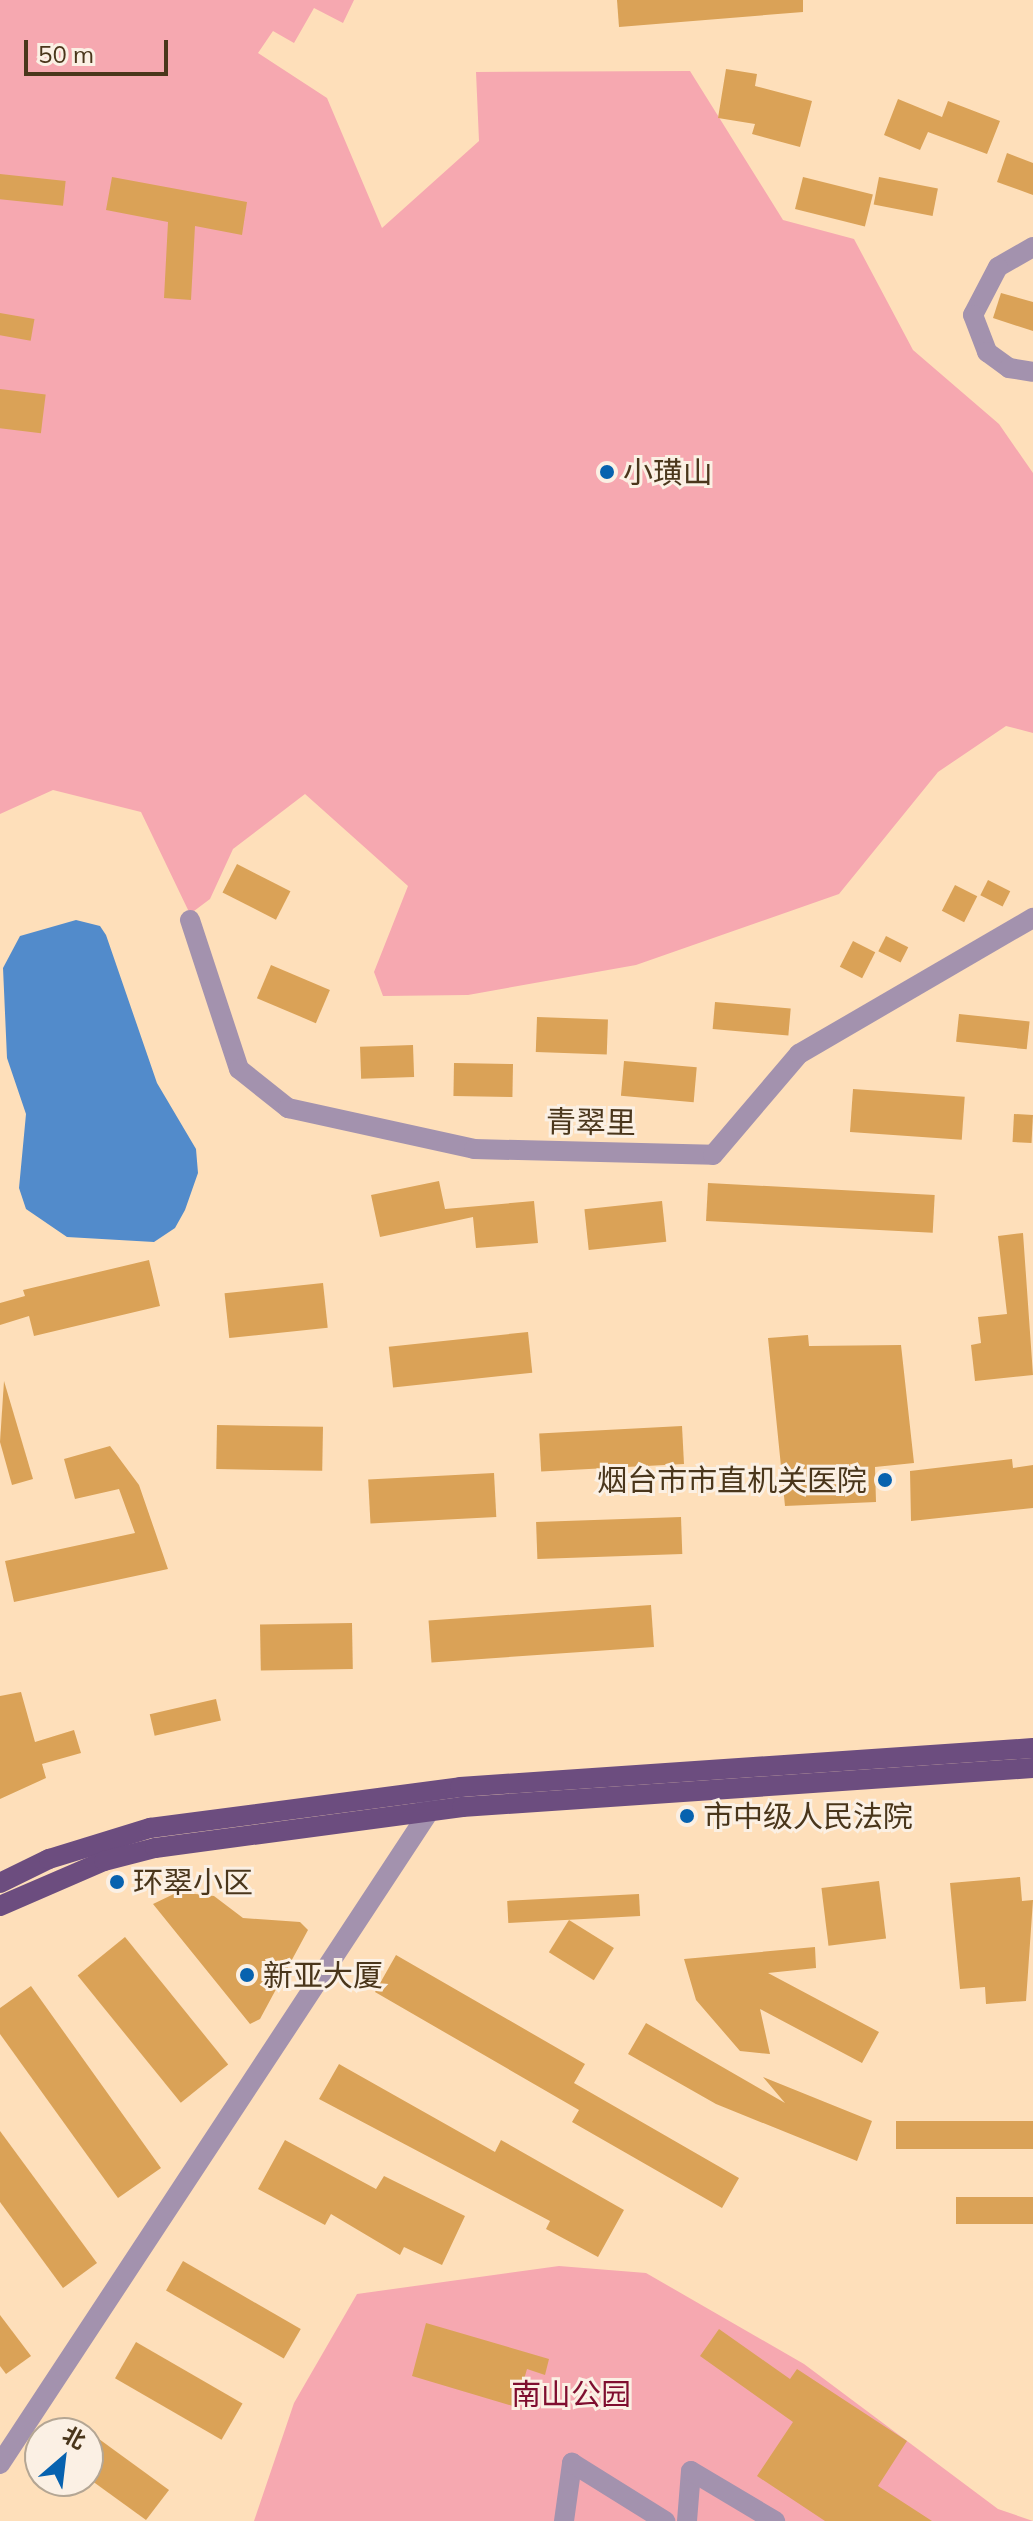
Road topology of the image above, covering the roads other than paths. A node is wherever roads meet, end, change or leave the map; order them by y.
1 (1033, 247) edge
2 (1033, 372) edge
3 (1033, 918) edge
4 (190, 920) dead end
5 (1033, 1748) edge
6 (1033, 1768) edge
7 (428, 1802) junction
8 (0, 1883) edge
9 (0, 1906) edge
10 (0, 2464) edge
11 (564, 2521) edge
12 (665, 2521) edge
13 (687, 2521) edge
14 (775, 2521) edge

1 - 2 street
3 - 4 street, 青翠里
5 - 7 main road
6 - 7 main road
7 - 8 main road
7 - 9 main road
7 - 10 street
11 - 12 street
13 - 14 street

